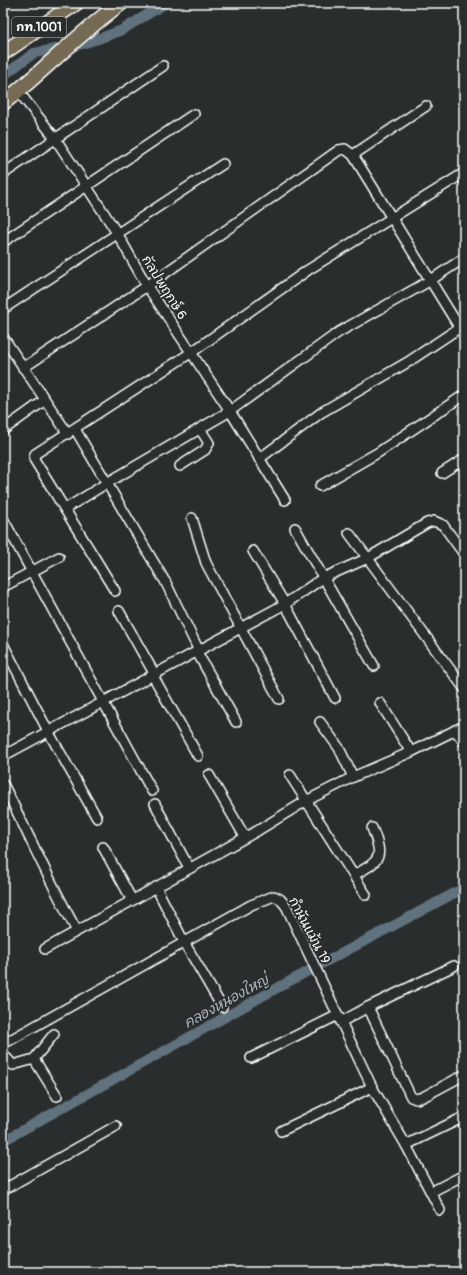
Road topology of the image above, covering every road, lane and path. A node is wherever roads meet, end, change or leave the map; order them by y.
1 (76, 3) edge
2 (121, 3) edge
3 (3, 53) edge
4 (163, 66) dead end
5 (18, 91) junction
6 (3, 103) edge
7 (426, 106) dead end
8 (194, 114) dead end
9 (56, 138) junction
10 (353, 155) junction
11 (223, 164) dead end
12 (464, 173) edge
13 (3, 174) edge
14 (87, 187) junction
15 (391, 218) junction
16 (117, 232) junction
17 (3, 242) edge
18 (464, 258) edge
19 (431, 280) junction
20 (147, 286) junction
21 (3, 309) edge
22 (462, 332) edge
23 (3, 337) edge
24 (192, 352) junction
25 (23, 368) junction
26 (464, 395) edge
27 (45, 400) junction
28 (230, 411) junction
29 (200, 429) junction
30 (3, 430) edge
31 (72, 431) junction
32 (259, 459) junction
33 (464, 459) edge
34 (180, 466) dead end
35 (442, 473) dead end
36 (107, 483) junction
37 (320, 486) dead end
38 (285, 500) dead end
39 (65, 510) junction
40 (3, 518) edge
41 (192, 518) dead end
42 (295, 528) dead end
43 (349, 533) dead end
44 (253, 551) dead end
45 (464, 554) edge
46 (59, 556) dead end
47 (368, 558) junction
48 (32, 572) junction
49 (323, 578) junction
50 (3, 587) edge
51 (115, 591) dead end
52 (285, 604) junction
53 (119, 610) dead end
54 (241, 628) junction
55 (3, 644) edge
56 (198, 651) junction
57 (374, 666) dead end
58 (154, 675) junction
59 (464, 688) edge
60 (334, 698) dead end
61 (279, 699) dead end
62 (104, 702) junction
63 (380, 703) dead end
64 (236, 722) dead end
65 (320, 722) dead end
66 (464, 726) edge
67 (456, 730) junction
68 (48, 731) junction
69 (464, 742) edge
70 (411, 752) junction
71 (3, 756) edge
72 (198, 756) dead end
73 (209, 775) dead end
74 (290, 775) dead end
75 (353, 776) junction
76 (3, 784) edge
77 (152, 791) dead end
78 (306, 801) junction
79 (155, 804) dead end
80 (97, 818) dead end
81 (372, 828) dead end
82 (245, 837) junction
83 (103, 847) dead end
84 (189, 868) junction
85 (354, 875) junction
86 (156, 887) junction
87 (366, 895) dead end
88 (132, 900) junction
89 (77, 931) junction
90 (184, 942) junction
91 (45, 949) dead end
92 (454, 966) dead end
93 (222, 1007) dead end
94 (368, 1007) junction
95 (339, 1019) junction
96 (54, 1034) dead end
97 (3, 1044) edge
98 (3, 1054) edge
99 (251, 1058) dead end
100 (34, 1059) junction
101 (464, 1075) edge
102 (372, 1087) junction
103 (57, 1096) dead end
104 (464, 1117) edge
105 (116, 1126) dead end
106 (281, 1131) dead end
107 (406, 1145) junction
108 (464, 1175) edge
109 (3, 1190) edge
110 (431, 1192) junction
111 (440, 1210) dead end

1 - 3 main road, กท.1001
2 - 5 main road, กท.1001
4 - 9 street
5 - 6 main road, กท.1001
5 - 9 street, กัลปพฤกษ์ 6
7 - 10 street
8 - 14 street
9 - 13 street
9 - 14 street, กัลปพฤกษ์ 6
10 - 15 street
10 - 20 street
11 - 16 street
12 - 15 street
14 - 16 street, กัลปพฤกษ์ 6
14 - 17 street
15 - 19 street
15 - 24 street
16 - 20 street, กัลปพฤกษ์ 6
16 - 21 street
18 - 19 street
19 - 22 street
19 - 28 street
20 - 24 street, กัลปพฤกษ์ 6
20 - 25 street
22 - 32 street
23 - 25 street
24 - 28 street, กัลปพฤกษ์ 6
24 - 31 street
25 - 27 street
26 - 37 street
27 - 30 street
27 - 31 street
28 - 29 street
28 - 32 street, กัลปพฤกษ์ 6
29 - 34 street
29 - 36 street
31 - 36 street
31 - 39 street
32 - 38 street, กัลปพฤกษ์ 6
33 - 35 street
36 - 39 street
36 - 56 street
39 - 51 street
40 - 48 street
41 - 54 street
42 - 49 street
43 - 47 street
44 - 52 street
45 - 47 street
46 - 48 street
47 - 49 street
47 - 59 street
48 - 50 street
48 - 62 street
49 - 52 street
49 - 57 street
52 - 54 street
52 - 60 street
53 - 58 street
54 - 56 street
54 - 61 street
55 - 68 street
56 - 58 street
56 - 64 street
58 - 62 street
58 - 72 street
62 - 68 street
62 - 77 street
63 - 70 street
65 - 75 street
66 - 67 street
67 - 69 street
67 - 70 street
68 - 71 street
68 - 80 street
70 - 75 street
73 - 82 street
74 - 78 street
75 - 78 street
76 - 89 street
78 - 82 street
78 - 85 street
79 - 84 street
81 - 85 street
82 - 84 street
83 - 88 street
84 - 86 street
85 - 87 street
86 - 88 street
86 - 90 street
88 - 89 street
89 - 91 street
90 - 93 street
90 - 95 street, กำนันแม้น 19
90 - 97 street, กำนันแม้น 19
92 - 94 street
94 - 95 street
94 - 101 street
95 - 99 street
95 - 102 street, กำนันแม้น 19
96 - 100 street
98 - 100 street
100 - 103 street
102 - 106 street
102 - 107 street, กำนันแม้น 19
104 - 107 street
105 - 109 street
107 - 110 street, กำนันแม้น 19
108 - 110 street
110 - 111 street, กำนันแม้น 19

